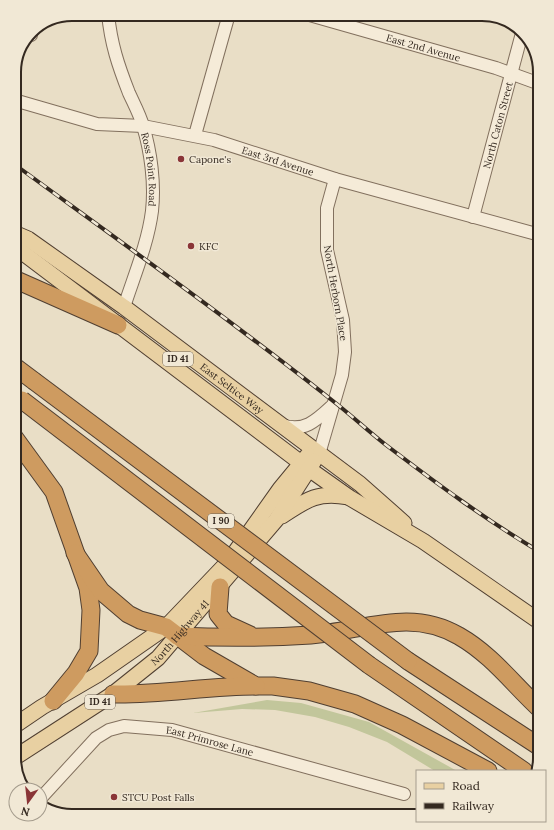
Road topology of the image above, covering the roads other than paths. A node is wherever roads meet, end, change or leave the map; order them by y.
1 (109, 21) edge
2 (227, 21) edge
3 (330, 21) edge
4 (520, 39) edge
5 (511, 74) junction
6 (533, 82) edge
7 (21, 102) edge
8 (143, 126) junction
9 (195, 135) junction
10 (335, 179) junction
11 (473, 217) junction
12 (533, 233) edge
13 (21, 236) edge
14 (21, 251) edge
15 (21, 282) edge
16 (124, 307) junction
17 (118, 325) junction
18 (21, 371) edge
19 (240, 394) junction
20 (21, 399) edge
21 (332, 406) junction
22 (280, 424) junction
23 (270, 440) junction
24 (21, 446) edge
25 (316, 451) junction
26 (305, 466) junction
27 (280, 489) junction
28 (350, 498) junction
29 (276, 520) junction
30 (422, 541) junction
31 (75, 552) junction
32 (220, 587) junction
33 (533, 617) edge
34 (171, 631) junction
35 (256, 637) junction
36 (256, 686) junction
37 (113, 694) junction
38 (53, 701) junction
39 (533, 702) edge
40 (21, 722) edge
41 (533, 742) edge
42 (21, 753) edge
43 (486, 770) edge
44 (523, 770) edge
45 (48, 790) edge
46 (404, 794) dead end

1 - 8 street, Ross Point Road
2 - 9 street
3 - 5 street, East 2nd Avenue
4 - 5 street, North Caton Street
5 - 6 street, East 2nd Avenue
5 - 11 street, North Caton Street
7 - 8 street, East 3rd Avenue
8 - 9 street, East 3rd Avenue
8 - 16 street, Ross Point Road
9 - 10 street, East 3rd Avenue
10 - 11 street, East 3rd Avenue
10 - 21 street, North Herborn Place
11 - 12 street, East 3rd Avenue
13 - 16 main road, East Seltice Way
14 - 17 main road, East Seltice Way
15 - 17 highway
16 - 17 main road, Ross Point Road
16 - 19 main road, East Seltice Way
17 - 19 main road, ID 41
17 - 23 main road, East Seltice Way
18 - 41 highway, I 90, bridge
19 - 22 main road, East Seltice Way / ID 41
20 - 44 highway, I 90, bridge
21 - 22 street
21 - 25 street, North Herborn Place
22 - 25 main road, East Seltice Way / ID 41
23 - 26 main road, East Seltice Way
23 - 27 main road
24 - 31 highway
25 - 26 main road, North Herborn Place
25 - 30 main road, East Seltice Way
26 - 27 main road, North Highway 41 / ID 41
26 - 28 main road, East Seltice Way
26 - 29 main road, North Highway 41 / ID 41
27 - 34 main road, North Highway 41 / ID 41
28 - 29 main road
28 - 30 main road, East Seltice Way
29 - 32 main road, North Highway 41 / ID 41
30 - 33 main road, East Seltice Way
31 - 34 highway
31 - 38 highway
32 - 34 main road, North Highway 41 / ID 41
32 - 35 highway
34 - 35 highway
34 - 36 highway
34 - 37 main road, North Highway 41 / ID 41
34 - 38 main road, North Highway 41 / ID 41
35 - 39 highway
36 - 37 highway
36 - 43 highway
37 - 42 main road, North Highway 41 / ID 41
38 - 40 main road, North Highway 41 / ID 41
45 - 46 street, East Primrose Lane

